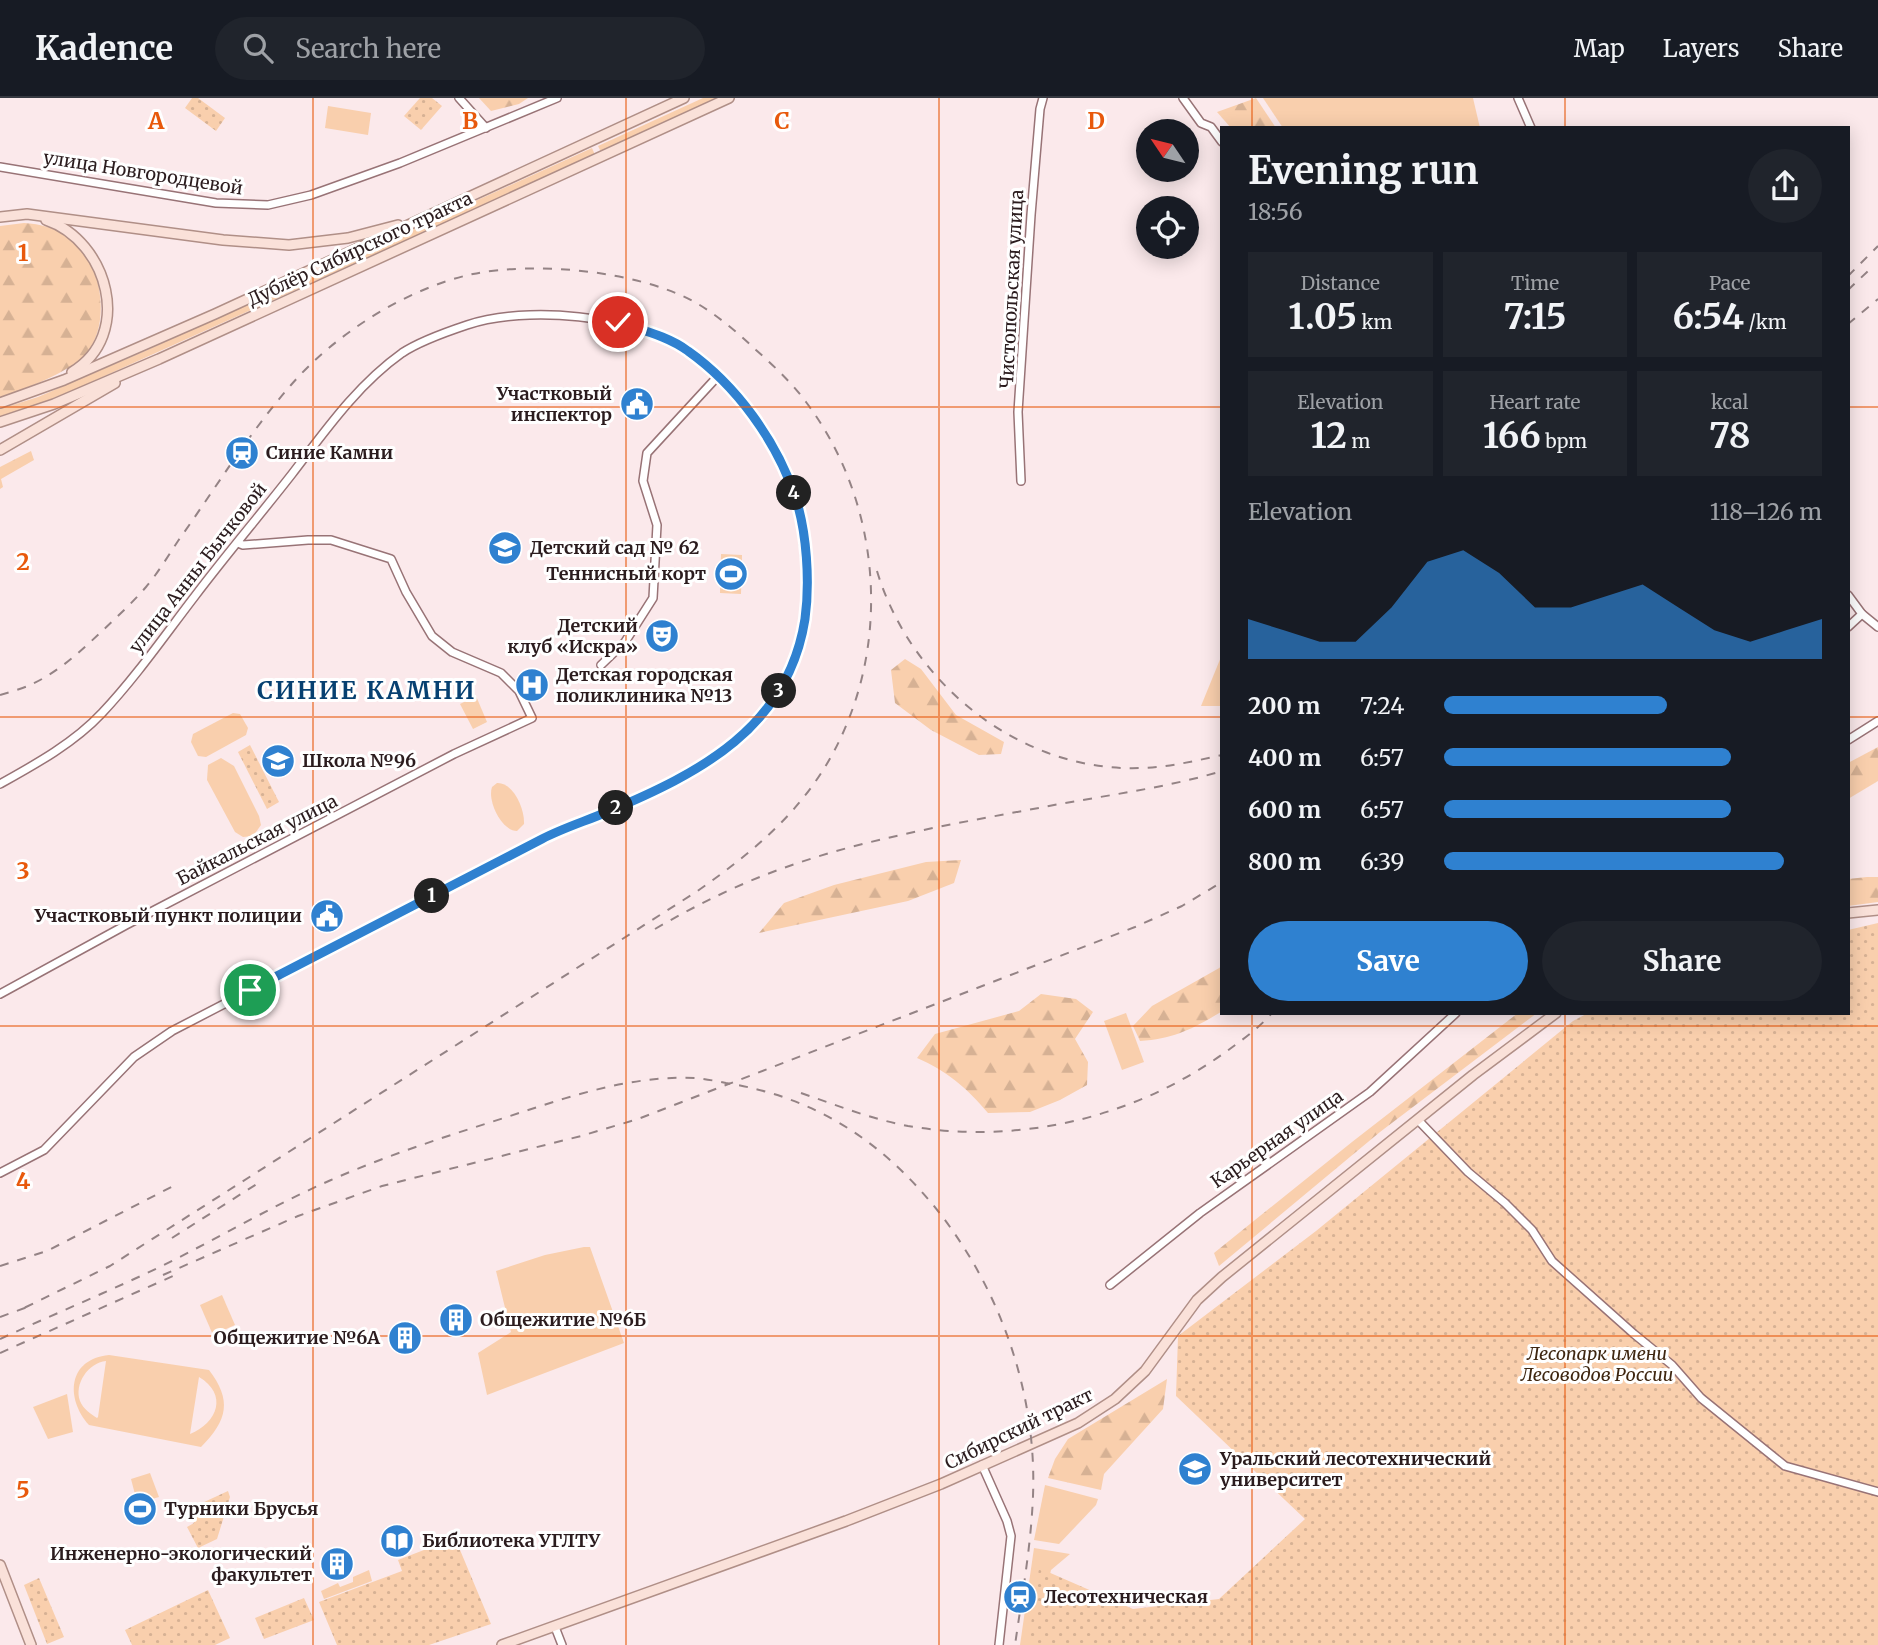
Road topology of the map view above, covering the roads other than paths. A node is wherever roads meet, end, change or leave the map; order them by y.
1 (459, 98) edge
2 (556, 98) edge
3 (684, 98) edge
4 (729, 98) edge
5 (1044, 98) edge
6 (1183, 98) edge
7 (1518, 98) edge
8 (1530, 126) edge
9 (486, 128) junction
10 (1220, 139) edge
11 (0, 167) edge
12 (446, 208) junction
13 (27, 214) junction
14 (0, 217) edge
15 (159, 359) junction
16 (718, 376) junction
17 (0, 402) edge
18 (0, 422) edge
19 (0, 450) edge
20 (1021, 481) dead end
21 (238, 542) junction
22 (1850, 598) edge
23 (1862, 614) junction
24 (1850, 625) edge
25 (1878, 627) edge
26 (601, 665) dead end
27 (1878, 721) edge
28 (1850, 739) edge
29 (0, 784) edge
30 (1878, 909) edge
31 (1850, 913) edge
32 (0, 994) edge
33 (1454, 1015) edge
34 (1553, 1015) edge
35 (1418, 1120) junction
36 (0, 1172) edge
37 (1110, 1285) dead end
38 (982, 1465) junction
39 (1878, 1492) edge
40 (0, 1565) edge
41 (555, 1627) junction
42 (31, 1645) edge
43 (502, 1645) edge
44 (562, 1645) edge
45 (999, 1645) edge

1 - 9 street
2 - 9 street, улица Новгородцевой
3 - 12 main road, Дублёр Сибирского тракта
4 - 15 main road, Дублёр Сибирского тракта
5 - 20 street, Чистопольская улица
6 - 10 street
7 - 8 street
9 - 11 street, улица Новгородцевой
12 - 13 main road, Дублёр Сибирского тракта
12 - 17 main road, Дублёр Сибирского тракта
13 - 14 main road, Дублёр Сибирского тракта
13 - 17 main road, Дублёр Сибирского тракта
15 - 18 main road, Дублёр Сибирского тракта
15 - 19 main road
16 - 21 street, улица Анны Бычковой
16 - 26 street
16 - 36 street, улица Анны Бычковой
21 - 29 street, улица Анны Бычковой
21 - 32 street, Байкальская улица
22 - 23 street
23 - 24 street
23 - 25 street
27 - 28 street
30 - 31 main road
33 - 37 street, Карьерная улица
34 - 35 main road, Сибирский тракт
35 - 38 main road, Сибирский тракт
35 - 39 street
38 - 41 main road, Сибирский тракт
38 - 45 street
40 - 42 main road
41 - 43 main road, Сибирский тракт
41 - 44 street

